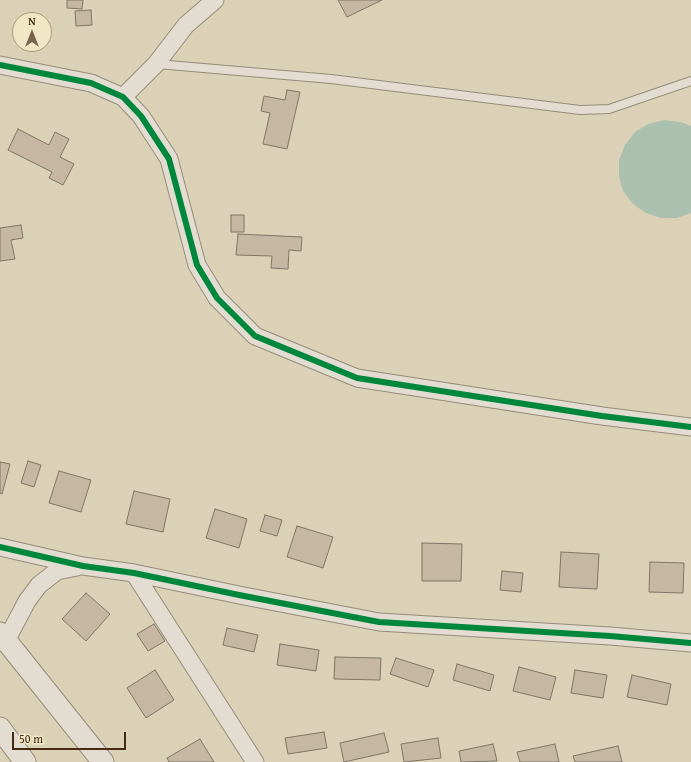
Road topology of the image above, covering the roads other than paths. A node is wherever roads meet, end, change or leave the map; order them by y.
1 (215, 0) edge
2 (156, 64) junction
3 (0, 65) edge
4 (691, 80) edge
5 (123, 97) junction
6 (691, 427) edge
7 (0, 547) edge
8 (83, 566) junction
9 (134, 573) junction
10 (3, 636) edge
11 (691, 643) edge
12 (0, 728) edge
13 (25, 762) edge
14 (103, 762) edge
15 (255, 762) edge

1 - 2 street
2 - 4 lane
2 - 5 street
3 - 5 street
5 - 6 street
7 - 8 street
8 - 9 street
8 - 10 street
9 - 11 street
9 - 15 street
10 - 14 street
12 - 13 street

